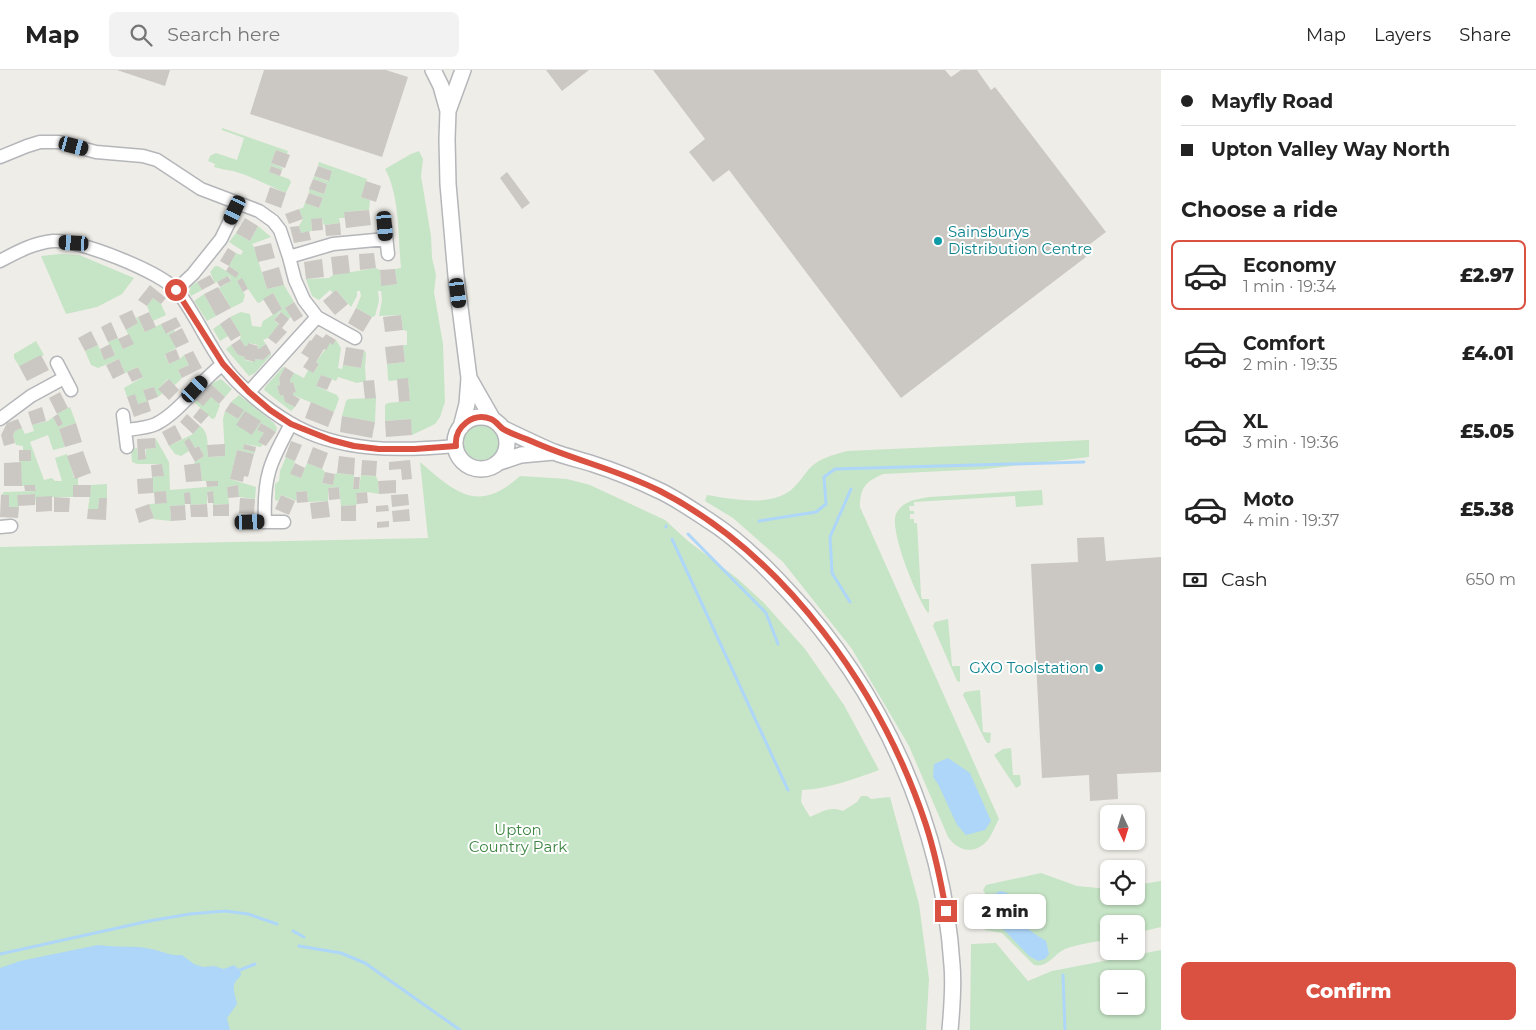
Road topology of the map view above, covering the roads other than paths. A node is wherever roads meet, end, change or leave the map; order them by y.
1 (433, 70) edge
2 (463, 70) edge
3 (448, 111) junction
4 (0, 157) edge
5 (238, 204) junction
6 (385, 226) dead end
7 (386, 239) junction
8 (388, 254) dead end
9 (289, 257) junction
10 (0, 261) edge
11 (176, 290) junction
12 (317, 317) junction
13 (355, 338) dead end
14 (57, 363) dead end
15 (223, 364) junction
16 (64, 378) junction
17 (469, 378) junction
18 (71, 390) dead end
19 (249, 392) junction
20 (123, 415) dead end
21 (0, 419) edge
22 (291, 424) junction
23 (498, 424) junction
24 (461, 427) junction
25 (126, 430) junction
26 (456, 446) junction
27 (127, 447) dead end
28 (556, 452) junction
29 (497, 463) junction
30 (250, 522) dead end
31 (265, 522) junction
32 (284, 522) dead end
33 (950, 1030) edge

1 - 3 street
2 - 3 street
3 - 17 street
4 - 5 street
5 - 9 street
5 - 11 street
6 - 7 street
7 - 8 street
7 - 9 street
9 - 12 street
10 - 11 street
11 - 15 street
12 - 13 street
12 - 19 street
14 - 16 street
15 - 19 street
15 - 25 street
16 - 18 street
16 - 21 street
17 - 23 street
17 - 24 street
19 - 22 street
20 - 25 street
22 - 26 street
22 - 31 street
23 - 24 street
23 - 28 street
23 - 29 street
24 - 26 street
25 - 27 street
26 - 29 street
28 - 29 street
28 - 33 street
30 - 31 street
31 - 32 street

